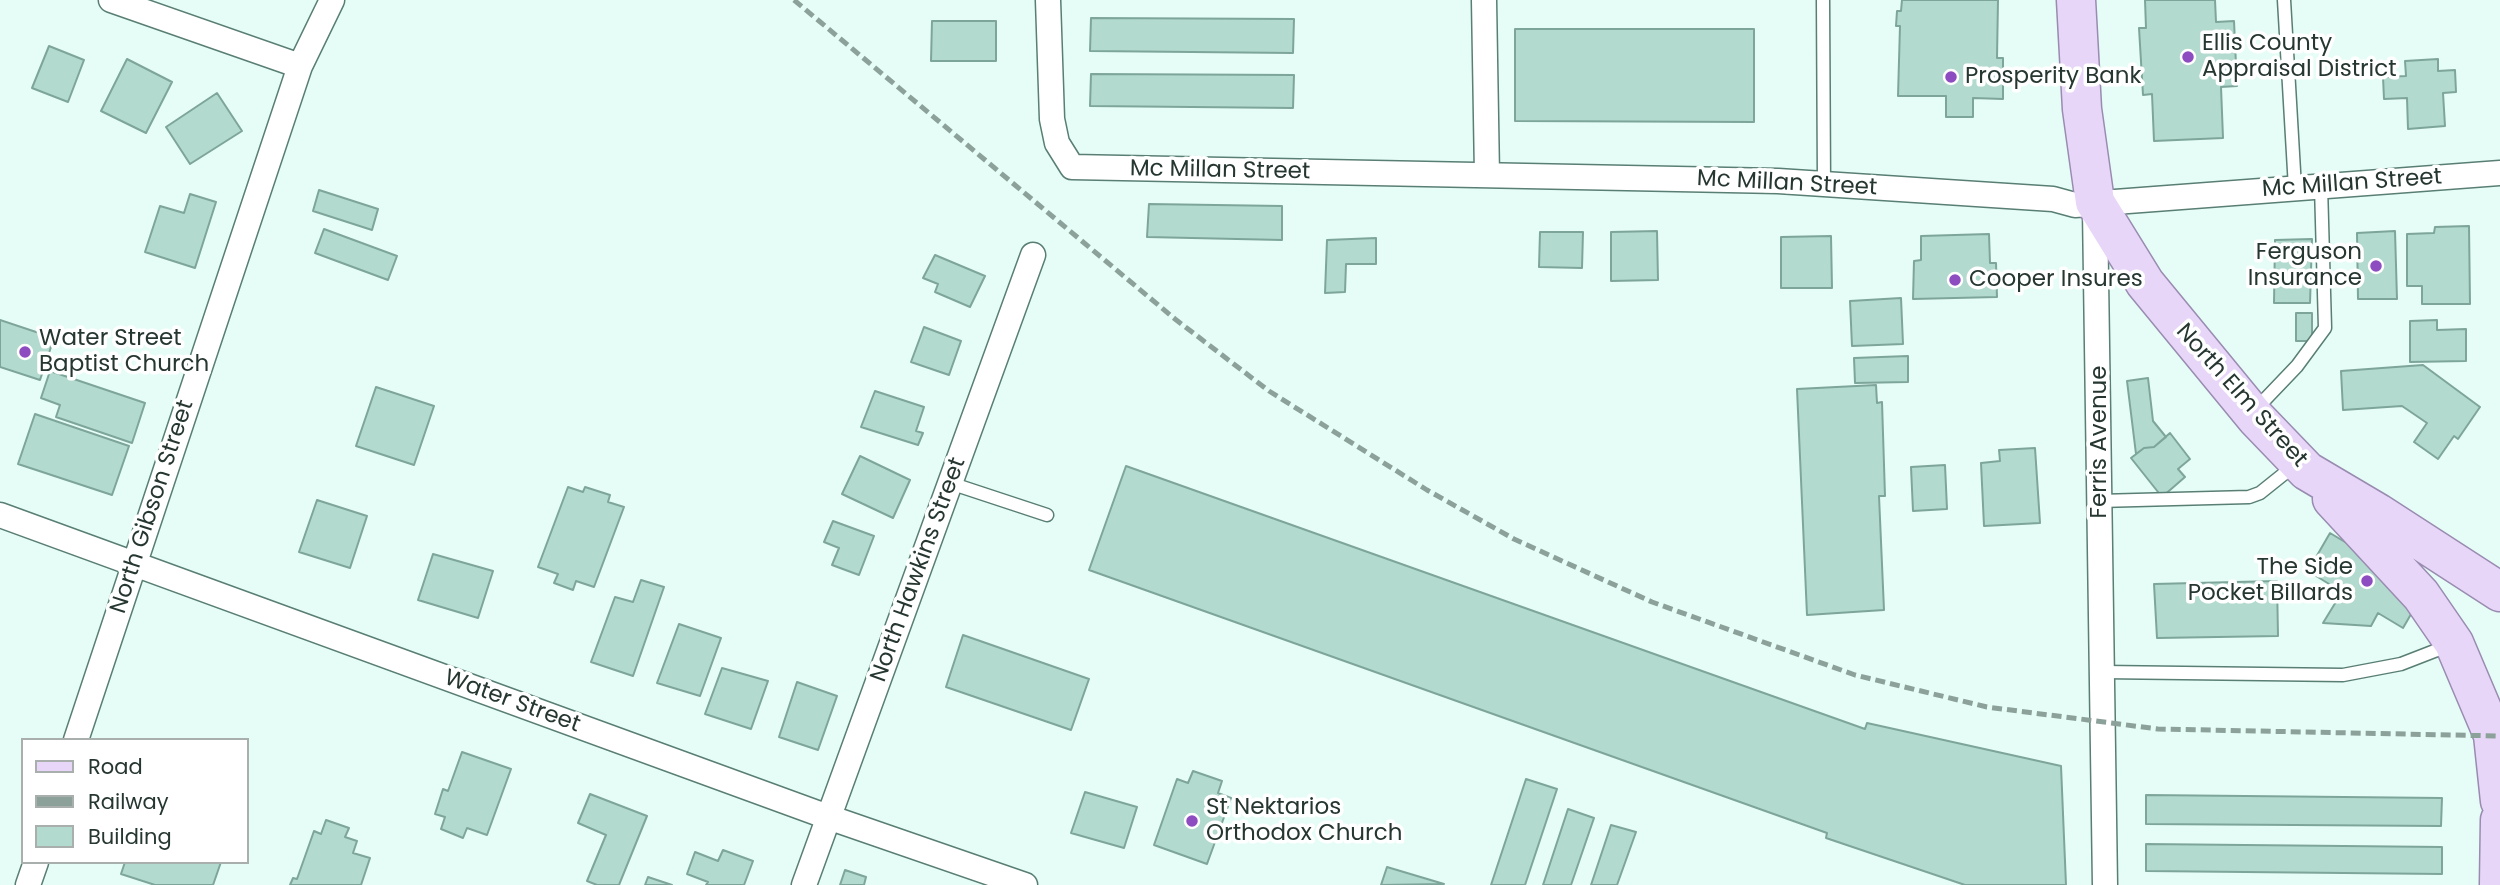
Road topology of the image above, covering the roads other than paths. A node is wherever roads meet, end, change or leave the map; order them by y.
1 (111, 0) edge
2 (332, 0) edge
3 (1048, 0) edge
4 (1483, 0) edge
5 (1823, 0) edge
6 (2076, 0) edge
7 (2284, 0) edge
8 (300, 66) junction
9 (2500, 173) edge
10 (1487, 175) junction
11 (1824, 184) junction
12 (2321, 186) junction
13 (2295, 188) junction
14 (2095, 202) junction
15 (1033, 255) dead end
16 (2251, 413) junction
17 (2303, 467) junction
18 (950, 483) junction
19 (2099, 501) junction
20 (0, 515) edge
21 (1047, 515) dead end
22 (134, 564) junction
23 (2500, 592) edge
24 (2454, 643) junction
25 (2103, 671) junction
26 (77, 738) edge
27 (2500, 801) edge
28 (828, 817) junction
29 (2500, 820) edge
30 (35, 864) edge
31 (28, 885) edge
32 (804, 885) edge
33 (1025, 885) edge
34 (2105, 885) edge
35 (2499, 885) edge

1 - 8 street
2 - 8 street, North Gibson Street
3 - 10 street, Mc Millan Street
4 - 10 street
5 - 11 lane
6 - 14 main road, Ferris Avenue
7 - 13 lane
8 - 22 street, North Gibson Street
9 - 12 street, Mc Millan Street
10 - 11 street, Mc Millan Street
11 - 14 street, Mc Millan Street
12 - 13 street, Mc Millan Street
12 - 16 lane
13 - 14 street, Mc Millan Street
14 - 16 main road, North Elm Street
14 - 19 street, Ferris Avenue
15 - 18 street, North Hawkins Street
16 - 17 main road, North Elm Street
17 - 19 lane
17 - 23 main road, North Elm Street
17 - 24 main road
18 - 21 lane
18 - 28 street, North Hawkins Street
19 - 25 street, Ferris Avenue
20 - 22 street, Water Street
22 - 26 street, North Gibson Street
22 - 28 street, Water Street
24 - 25 lane
24 - 27 main road
25 - 34 street, Ferris Avenue
28 - 32 street, North Hawkins Street
28 - 33 street, Water Street
29 - 35 main road
30 - 31 street

